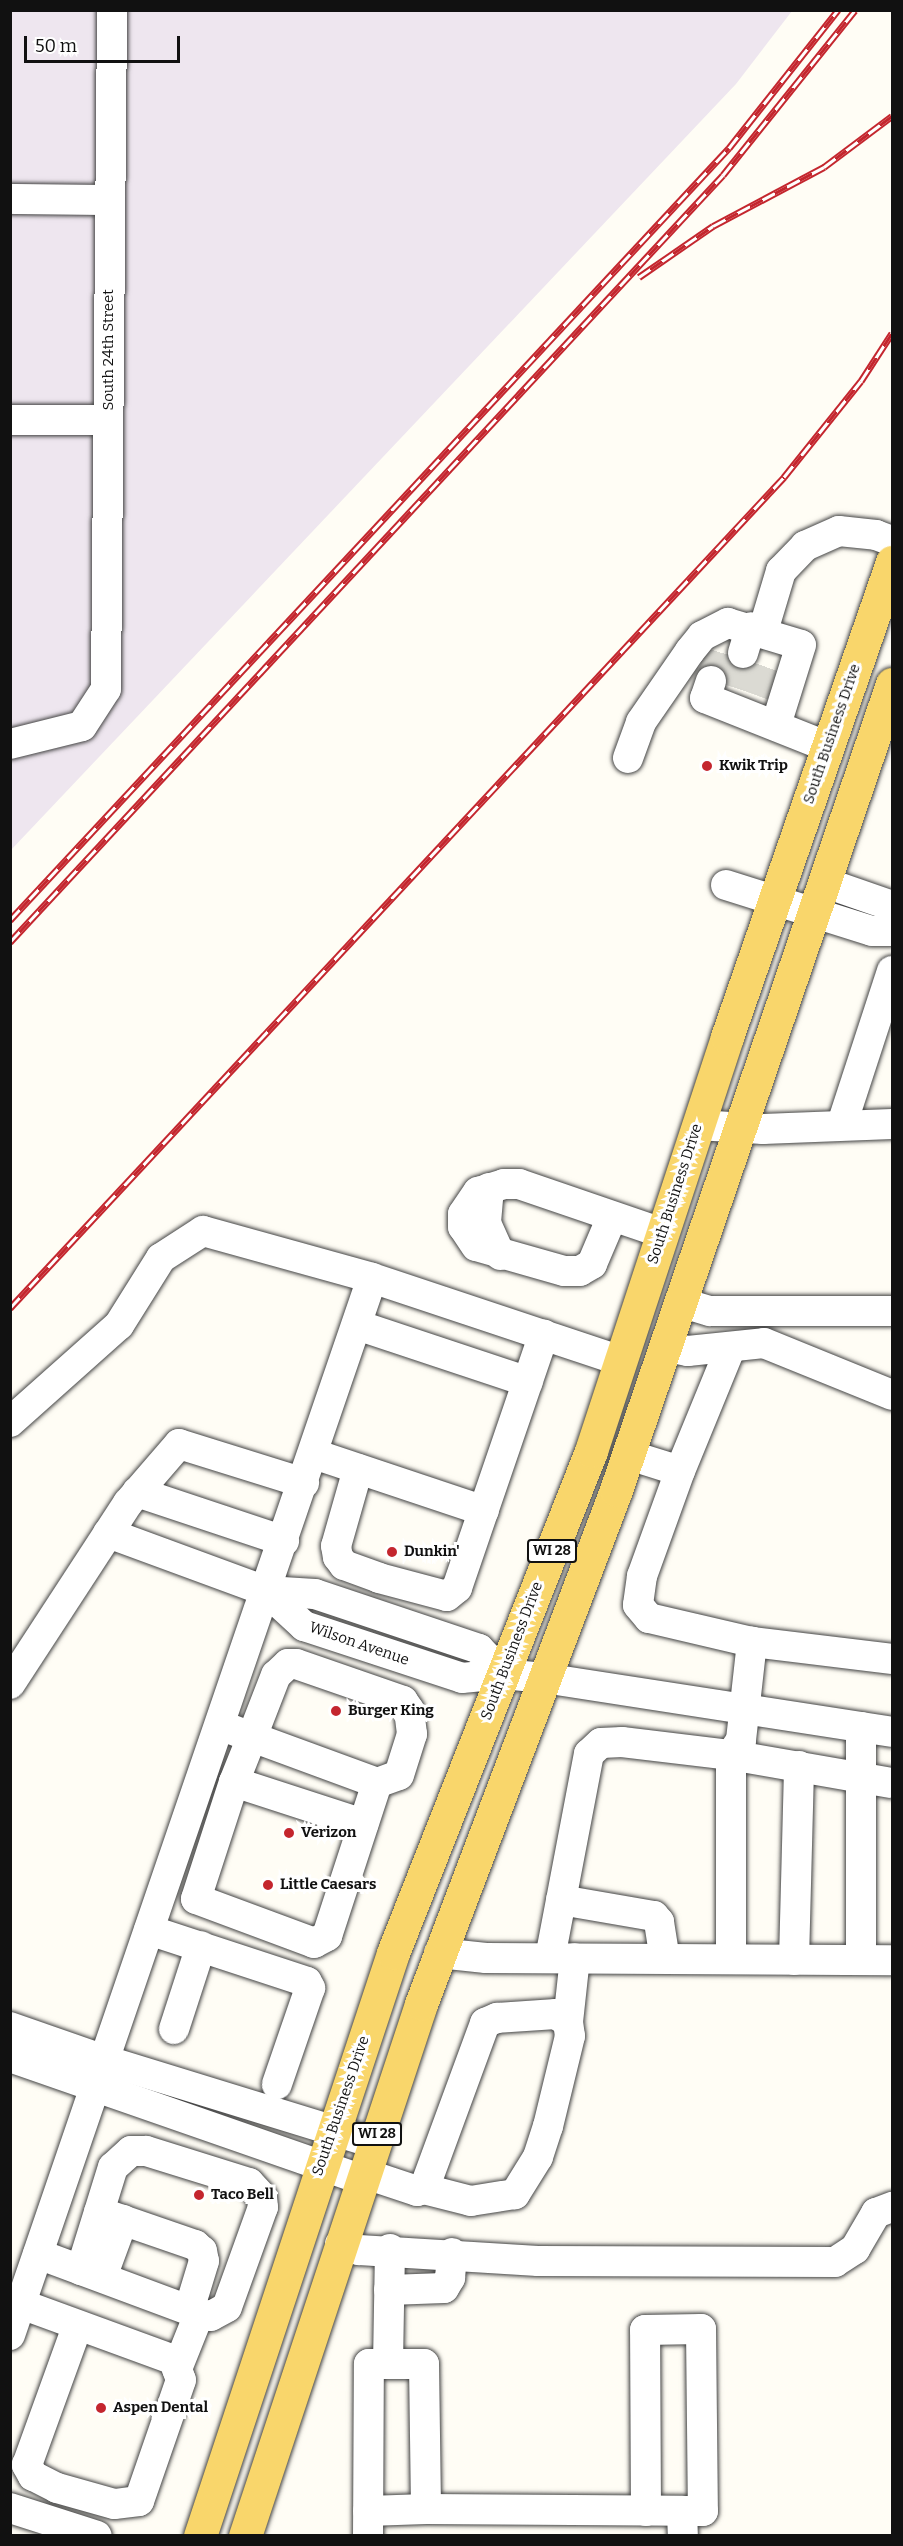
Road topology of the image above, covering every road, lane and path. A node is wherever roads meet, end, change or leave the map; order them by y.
1 (112, 10) edge
2 (10, 199) edge
3 (110, 200) junction
4 (10, 420) edge
5 (108, 420) junction
6 (892, 541) edge
7 (892, 562) edge
8 (751, 640) junction
9 (671, 680) junction
10 (892, 684) edge
11 (737, 701) junction
12 (10, 744) edge
13 (828, 747) junction
14 (628, 758) dead end
15 (726, 885) dead end
16 (821, 898) junction
17 (775, 900) junction
18 (892, 906) edge
19 (892, 931) edge
20 (892, 971) edge
21 (842, 1124) junction
22 (892, 1124) edge
23 (698, 1125) junction
24 (742, 1128) junction
25 (612, 1217) junction
26 (662, 1233) junction
27 (372, 1278) junction
28 (683, 1303) junction
29 (892, 1311) edge
30 (357, 1324) junction
31 (544, 1334) junction
32 (667, 1347) junction
33 (730, 1349) junction
34 (621, 1361) junction
35 (528, 1382) junction
36 (892, 1395) edge
37 (10, 1422) edge
38 (314, 1454) junction
39 (629, 1455) junction
40 (357, 1469) junction
41 (680, 1471) junction
42 (304, 1483) junction
43 (137, 1492) junction
44 (484, 1511) junction
45 (108, 1533) junction
46 (284, 1541) junction
47 (266, 1591) junction
48 (752, 1642) junction
49 (892, 1659) edge
50 (503, 1674) junction
51 (544, 1678) junction
52 (10, 1684) edge
53 (744, 1710) junction
54 (220, 1725) junction
55 (861, 1727) junction
56 (892, 1732) edge
57 (252, 1737) junction
58 (731, 1755) junction
59 (799, 1766) junction
60 (861, 1778) junction
61 (234, 1782) junction
62 (377, 1783) junction
63 (892, 1783) edge
64 (363, 1824) junction
65 (164, 1888) junction
66 (196, 1899) junction
67 (561, 1900) junction
68 (150, 1929) junction
69 (201, 1946) junction
70 (439, 1953) junction
71 (563, 1958) junction
72 (665, 1959) junction
73 (731, 1959) junction
74 (795, 1960) junction
75 (861, 1960) junction
76 (892, 1960) edge
77 (568, 2022) junction
78 (10, 2027) edge
79 (174, 2029) dead end
80 (10, 2057) edge
81 (100, 2073) junction
82 (277, 2084) dead end
83 (333, 2130) junction
84 (374, 2143) junction
85 (321, 2165) junction
86 (362, 2176) junction
87 (424, 2189) junction
88 (892, 2207) edge
89 (111, 2216) junction
90 (340, 2244) junction
91 (390, 2249) junction
92 (452, 2253) junction
93 (38, 2254) junction
94 (91, 2273) junction
95 (389, 2290) junction
96 (21, 2304) junction
97 (194, 2312) junction
98 (77, 2327) junction
99 (10, 2335) edge
100 (387, 2364) junction
101 (177, 2369) junction
102 (10, 2508) edge
103 (426, 2510) junction
104 (646, 2511) junction
105 (368, 2523) edge
106 (683, 2523) edge
107 (97, 2535) edge
108 (200, 2535) edge
109 (245, 2535) edge

1 - 3 street, South 24th Street
2 - 3 street
3 - 5 street, South 24th Street
4 - 5 street
5 - 12 street, South 24th Street
6 - 8 street
7 - 13 main road, South Business Drive / WI 28
8 - 9 street
8 - 11 street
9 - 11 street
9 - 14 street
10 - 16 main road, WI 28
11 - 13 street
13 - 17 main road, South Business Drive / WI 28
15 - 17 street
16 - 17 street
16 - 18 street
16 - 19 street
16 - 24 main road, WI 28
17 - 23 main road, South Business Drive / WI 28
20 - 21 street
21 - 22 street
21 - 24 street
23 - 24 street
23 - 26 main road, South Business Drive / WI 28
24 - 28 main road, WI 28
25 - 25 street
25 - 26 street
26 - 34 main road, South Business Drive / WI 28
27 - 30 street
27 - 31 street
27 - 37 street
28 - 29 street
28 - 32 main road, WI 28
30 - 35 street
30 - 38 street
31 - 34 street
31 - 35 street
32 - 33 street
32 - 39 main road, WI 28
33 - 36 street
33 - 41 street
34 - 50 main road, South Business Drive / WI 28
35 - 44 street
38 - 40 street
38 - 42 street
39 - 41 street
39 - 51 main road, WI 28
40 - 44 street
40 - 44 street
41 - 48 street
42 - 43 street
42 - 46 street
43 - 45 street
43 - 46 street
45 - 47 street
45 - 52 street
46 - 47 street
47 - 50 street, Wilson Avenue
47 - 54 street
48 - 49 street
48 - 53 street
50 - 51 street, Wilson Avenue
50 - 83 main road, South Business Drive / WI 28
51 - 53 street, Wilson Avenue
51 - 70 main road, WI 28
53 - 55 street, Wilson Avenue
53 - 58 street
54 - 57 street
54 - 65 street
55 - 56 street, Wilson Avenue
55 - 60 street
57 - 61 street
57 - 62 street
57 - 62 street
58 - 59 street
58 - 67 street
58 - 73 street
59 - 60 street
59 - 74 street
60 - 63 street
60 - 75 street
61 - 64 street
61 - 66 street
62 - 64 street
64 - 66 street
65 - 66 street
65 - 68 street
67 - 71 street
67 - 72 street
68 - 69 street
68 - 81 street
69 - 79 street
69 - 82 street
70 - 71 street
70 - 84 main road, WI 28
71 - 72 street
71 - 77 street
72 - 73 street
73 - 74 street
74 - 75 street
75 - 76 street
77 - 87 street
77 - 87 street
78 - 81 street
80 - 81 street
81 - 83 street
81 - 85 street
81 - 93 street
83 - 84 street
83 - 85 main road, South Business Drive / WI 28
84 - 86 main road, WI 28
85 - 86 street
85 - 108 main road, South Business Drive / WI 28
86 - 87 street
86 - 90 main road, WI 28
88 - 92 street
89 - 94 street
89 - 97 street
89 - 97 street
90 - 91 street
90 - 109 main road, WI 28
91 - 92 street
91 - 95 street
92 - 95 street
93 - 94 street
93 - 96 street
94 - 97 street
95 - 100 street
96 - 98 street
96 - 99 street
97 - 101 street
98 - 101 street
98 - 101 street
100 - 103 street
100 - 105 street
102 - 107 street
103 - 104 street
103 - 105 street
104 - 106 street
104 - 106 street

